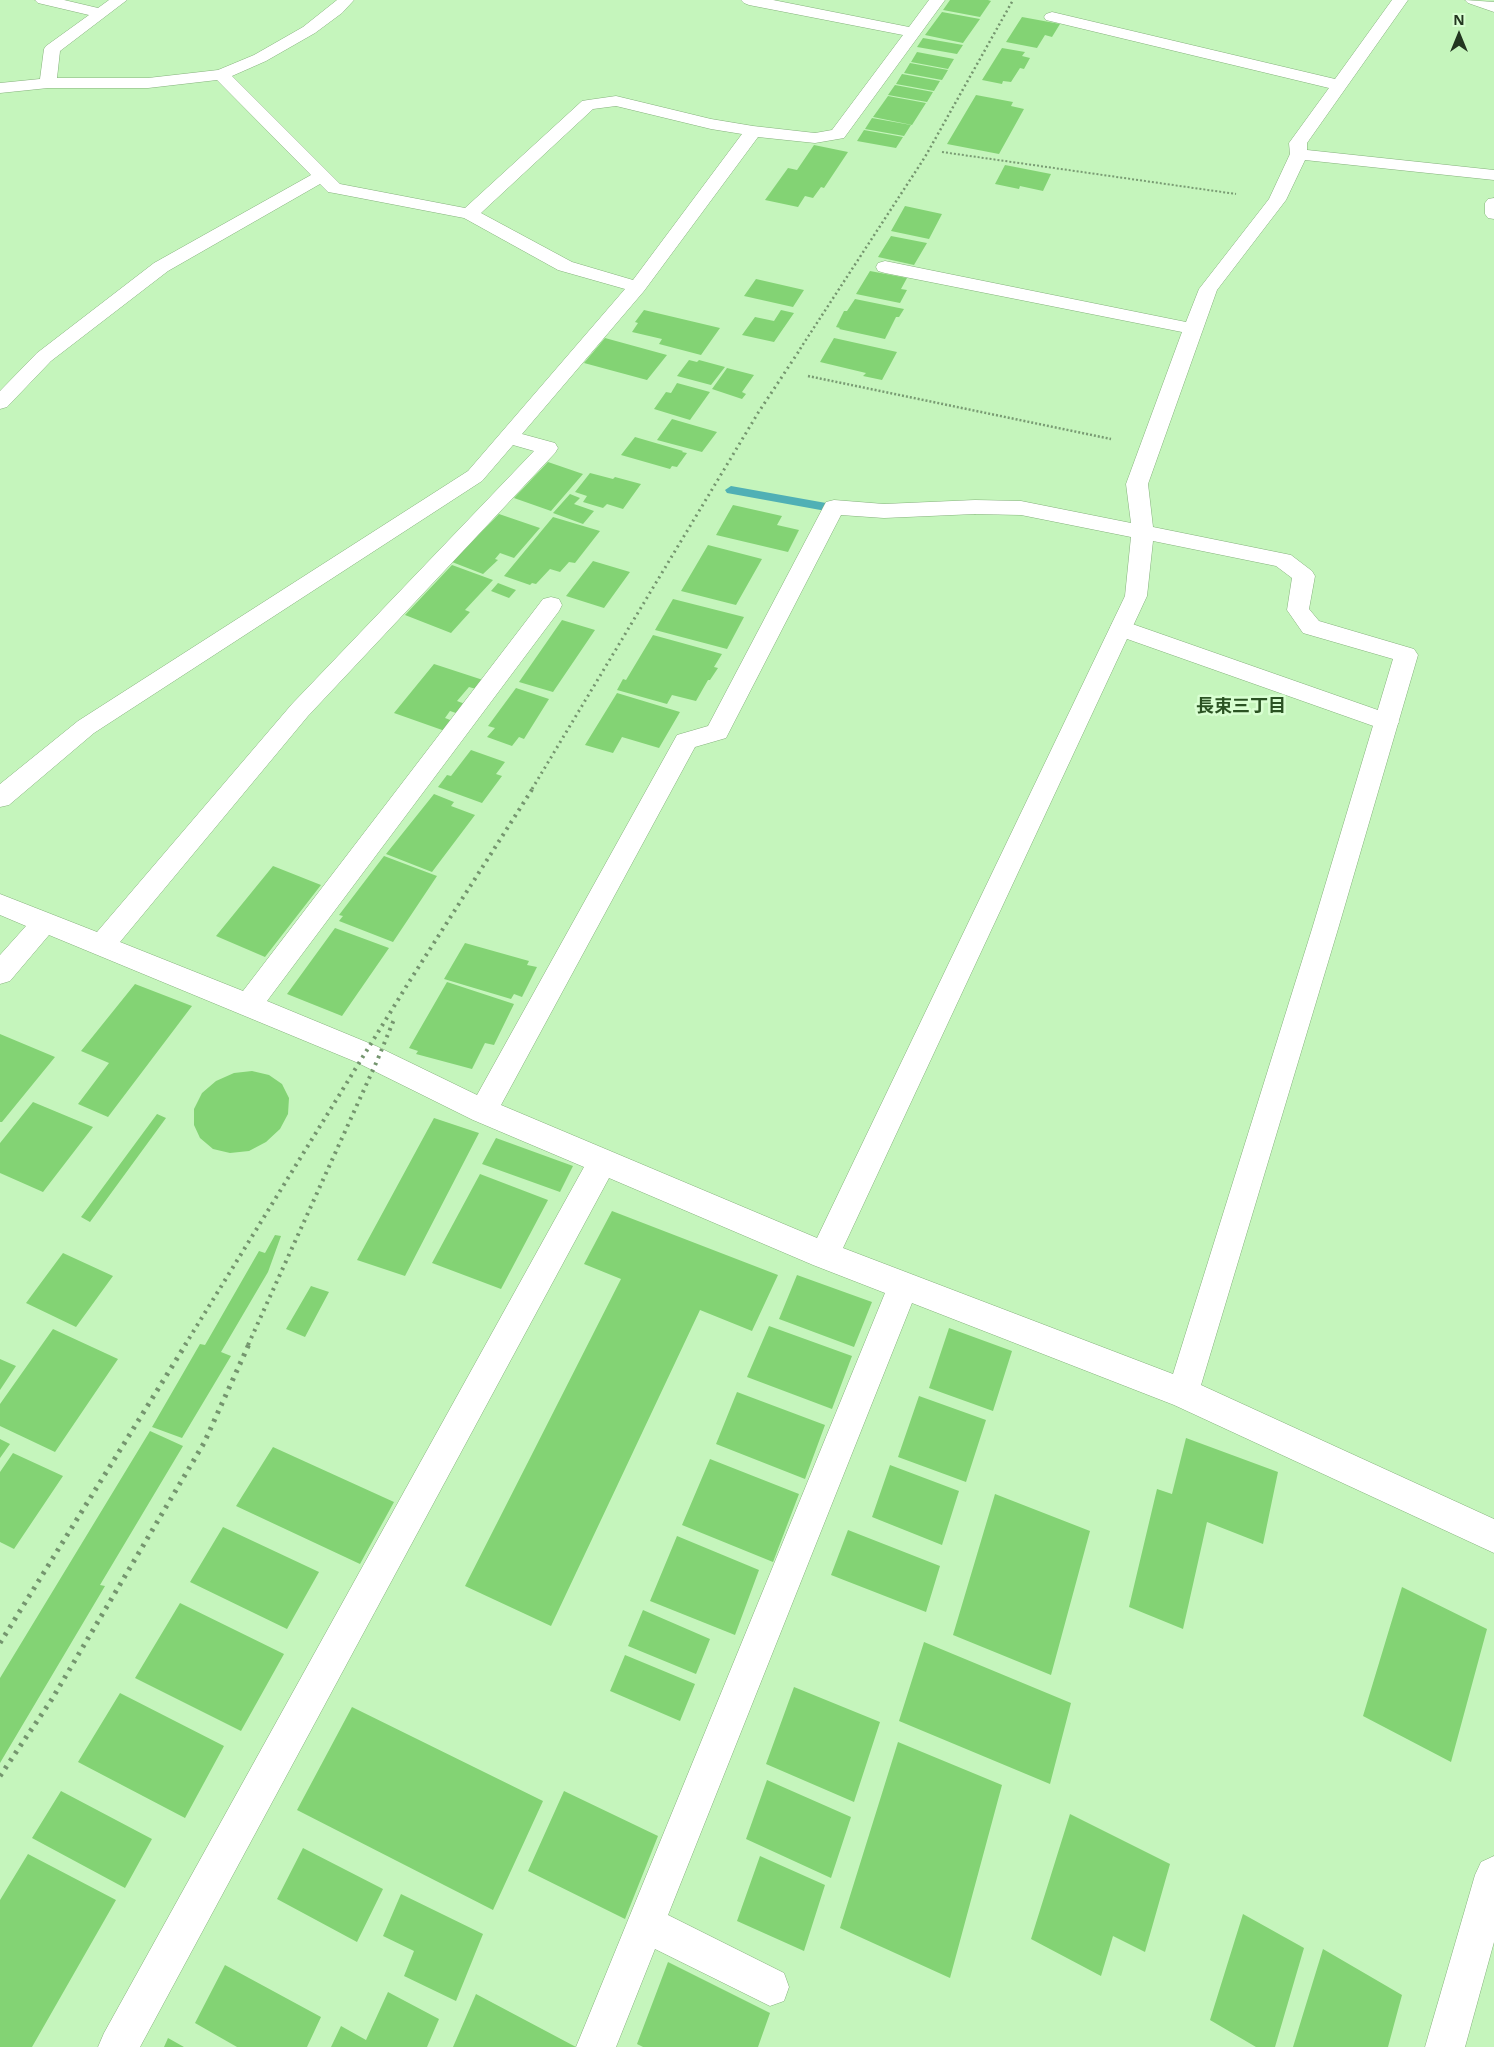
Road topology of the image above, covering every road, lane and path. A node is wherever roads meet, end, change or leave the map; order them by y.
1 (43, 0) edge
2 (119, 0) edge
3 (346, 0) edge
4 (749, 0) edge
5 (937, 0) edge
6 (1400, 0) edge
7 (1473, 0) edge
8 (1494, 7) edge
9 (101, 13) junction
10 (1052, 17) dead end
11 (912, 32) junction
12 (222, 76) junction
13 (48, 83) junction
14 (1339, 85) junction
15 (0, 88) edge
16 (754, 131) junction
17 (942, 152) dead end
18 (1299, 154) junction
19 (1494, 175) edge
20 (321, 176) junction
21 (1277, 200) junction
22 (1494, 204) edge
23 (469, 214) junction
24 (1494, 214) edge
25 (885, 267) dead end
26 (637, 287) junction
27 (1194, 329) junction
28 (808, 376) dead end
29 (0, 403) edge
30 (509, 437) junction
31 (1151, 448) junction
32 (1142, 531) junction
33 (551, 605) dead end
34 (1121, 628) junction
35 (1387, 722) junction
36 (0, 798) edge
37 (0, 904) edge
38 (45, 922) junction
39 (102, 945) junction
40 (0, 973) edge
41 (248, 1005) junction
42 (483, 1111) junction
43 (602, 1163) junction
44 (824, 1255) junction
45 (903, 1286) junction
46 (1183, 1393) junction
47 (1494, 1536) edge
48 (1494, 1875) edge
49 (645, 1924) junction
50 (770, 1986) dead end
51 (118, 2047) edge
52 (596, 2047) edge
53 (1445, 2047) edge

1 - 9 street
2 - 9 street
3 - 12 street
4 - 11 street
5 - 11 street
6 - 14 street
7 - 8 street
9 - 13 street
10 - 14 street
11 - 16 street
12 - 13 street
12 - 20 street
13 - 15 street
14 - 18 street
16 - 23 street
16 - 26 street
17 - 21 path
18 - 19 street
18 - 21 street
20 - 23 street
20 - 29 street
21 - 27 street
22 - 24 street
23 - 26 street
25 - 27 street
26 - 30 street
27 - 31 street
28 - 31 path
30 - 36 street
30 - 39 street
31 - 32 street
32 - 34 street
32 - 35 street
32 - 42 street
33 - 41 street
34 - 35 street
34 - 44 street
35 - 46 street
37 - 38 street
38 - 39 street
38 - 40 street
39 - 41 street
41 - 42 street
42 - 43 street
43 - 44 street
43 - 51 street
44 - 45 street
45 - 46 street
45 - 49 street
46 - 47 street
48 - 53 street
49 - 50 street
49 - 52 street

